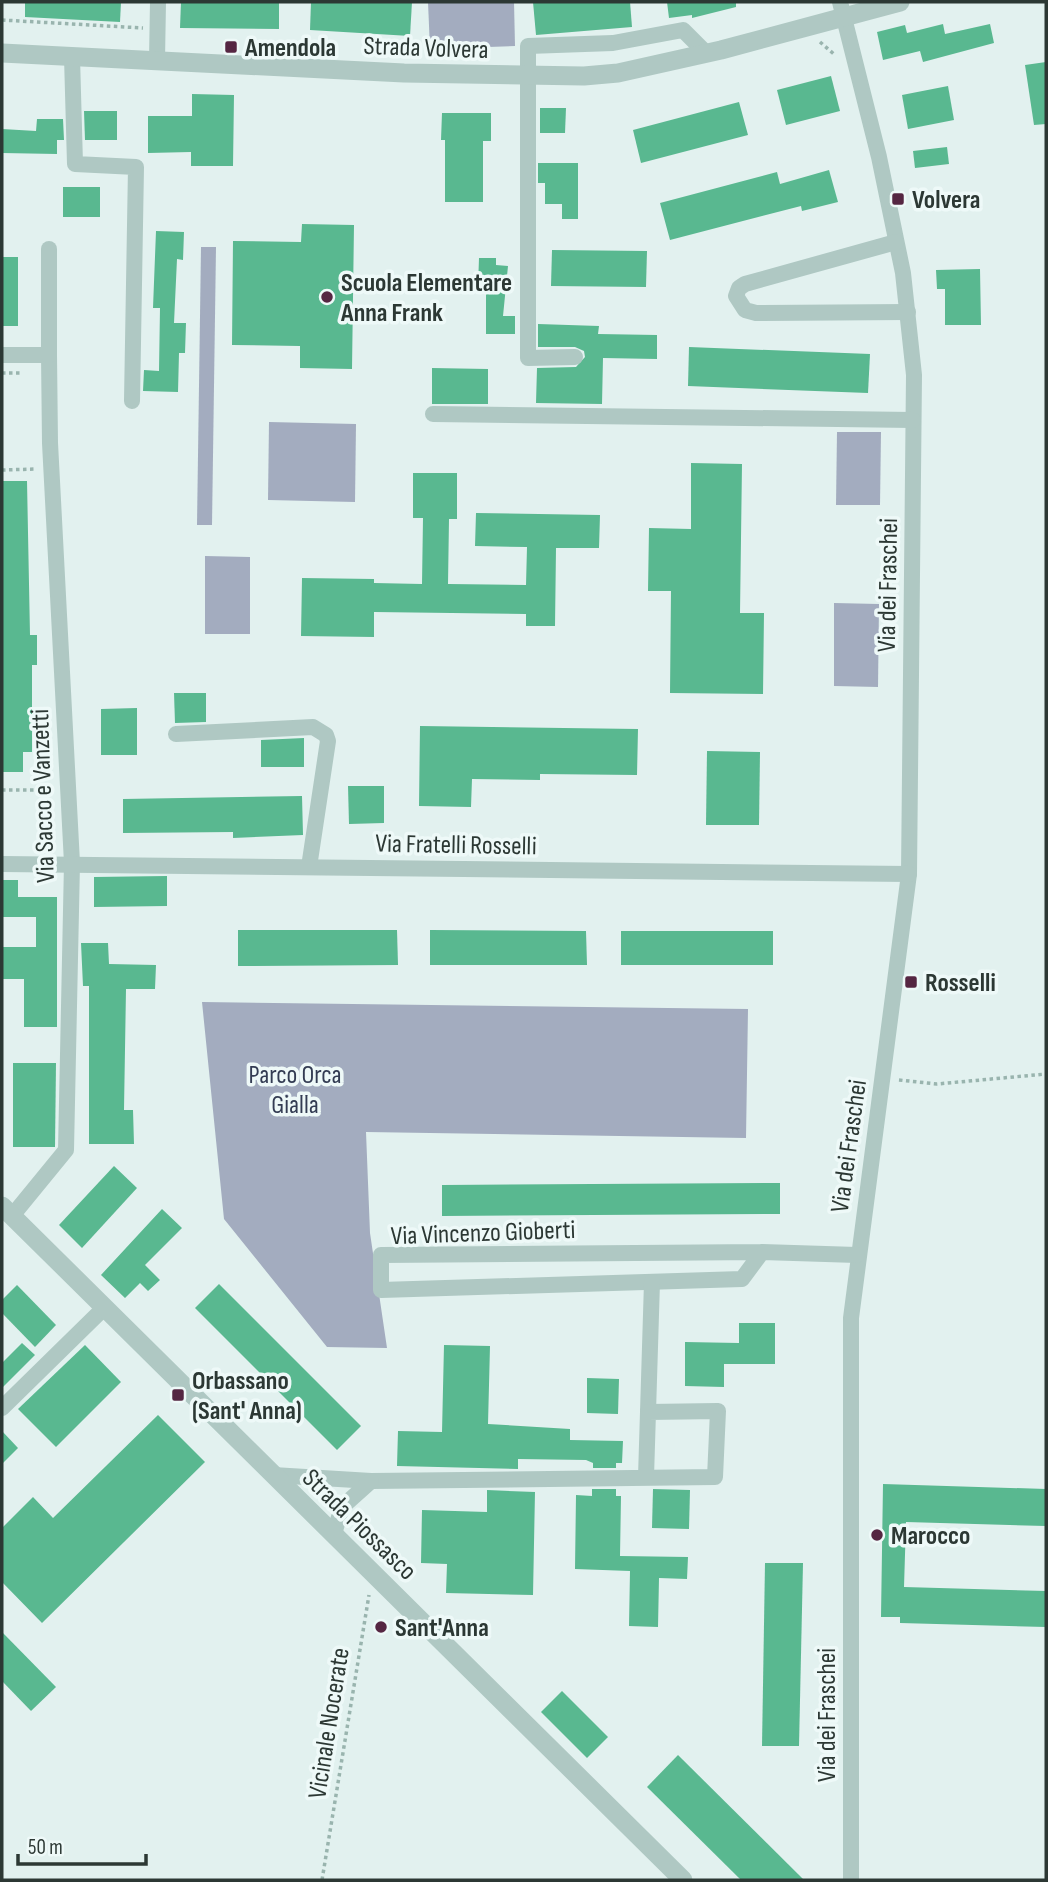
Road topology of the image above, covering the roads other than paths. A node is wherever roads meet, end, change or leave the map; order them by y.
1 (158, 2) edge
2 (900, 2) edge
3 (842, 9) edge
4 (2, 53) edge
5 (706, 53) junction
6 (72, 57) junction
7 (157, 60) junction
8 (527, 75) junction
9 (896, 242) junction
10 (49, 249) dead end
11 (908, 312) junction
12 (2, 355) edge
13 (49, 355) junction
14 (575, 357) dead end
15 (132, 401) dead end
16 (433, 414) dead end
17 (913, 420) junction
18 (176, 734) dead end
19 (72, 863) junction
20 (2, 864) edge
21 (309, 867) junction
22 (909, 874) junction
23 (7, 1211) edge
24 (762, 1252) junction
25 (857, 1255) junction
26 (652, 1282) junction
27 (104, 1308) junction
28 (2, 1408) edge
29 (648, 1412) junction
30 (273, 1475) junction
31 (646, 1477) junction
32 (371, 1481) junction
33 (334, 1534) junction
34 (683, 1880) edge
35 (851, 1880) edge

1 - 7 street
2 - 3 street, Strada Volvera
3 - 5 street, Strada Volvera
3 - 9 street, Via dei Fraschei
4 - 6 street, Strada Volvera
5 - 8 street, Strada Volvera
5 - 8 street, Strada Volvera
6 - 7 street, Strada Volvera
6 - 15 street
7 - 8 street, Strada Volvera
8 - 14 street, Strada Volvera
9 - 11 street, Via dei Fraschei
9 - 11 street
10 - 13 street, Via Sacco e Vanzetti
11 - 17 street, Via dei Fraschei
12 - 13 street
13 - 19 street, Via Sacco e Vanzetti
16 - 17 street
17 - 22 street, Via dei Fraschei
18 - 21 street
19 - 20 street, Via Fratelli Rosselli
19 - 21 street, Via Fratelli Rosselli
19 - 23 street, Via Sacco e Vanzetti
21 - 22 street, Via Fratelli Rosselli
22 - 25 street, Via dei Fraschei
23 - 27 street, Strada Piossasco
24 - 25 street, Via Vincenzo Gioberti
24 - 26 street, Via Vincenzo Gioberti
24 - 26 street, Via Vincenzo Gioberti
25 - 35 street, Via dei Fraschei
26 - 29 street
27 - 28 street
27 - 30 street, Strada Piossasco
29 - 31 street
29 - 31 street
30 - 32 street
30 - 33 street, Strada Piossasco
31 - 32 street
32 - 33 street
33 - 34 street, Strada Piossasco

